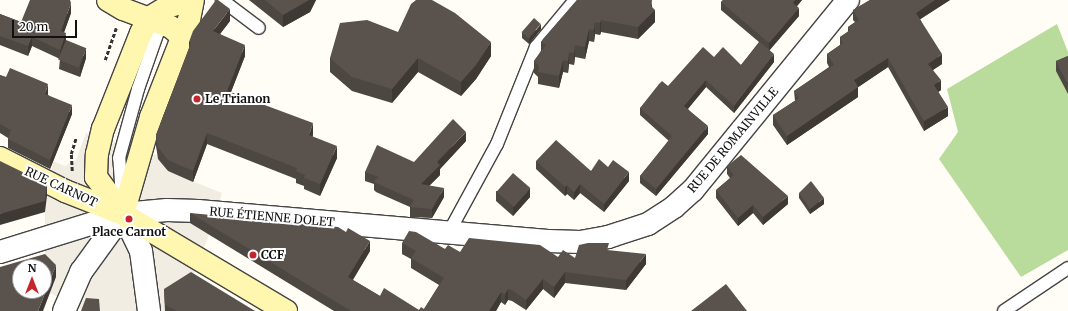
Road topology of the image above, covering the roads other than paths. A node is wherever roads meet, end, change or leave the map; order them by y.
1 (108, 0) edge
2 (192, 0) edge
3 (222, 0) edge
4 (575, 0) edge
5 (848, 0) edge
6 (156, 21) junction
7 (259, 28) dead end
8 (181, 36) junction
9 (0, 158) edge
10 (123, 214) junction
11 (422, 230) joint
12 (449, 232) junction
13 (0, 252) edge
14 (1068, 268) edge
15 (64, 311) edge
16 (149, 311) edge
17 (286, 311) edge
18 (1004, 311) edge

1 - 6 main road
2 - 6 main road
2 - 8 main road
3 - 7 lane
4 - 12 lane
5 - 12 street, RUE DE ROMAINVILLE
6 - 8 main road
6 - 10 lane
6 - 10 main road
8 - 10 main road
9 - 10 main road, RUE CARNOT
10 - 11 street, RUE ÉTIENNE DOLET
10 - 13 street, RUE ÉTIENNE DOLET
10 - 15 street
10 - 16 street
10 - 17 main road
11 - 12 street, RUE DE ROMAINVILLE
14 - 18 lane

